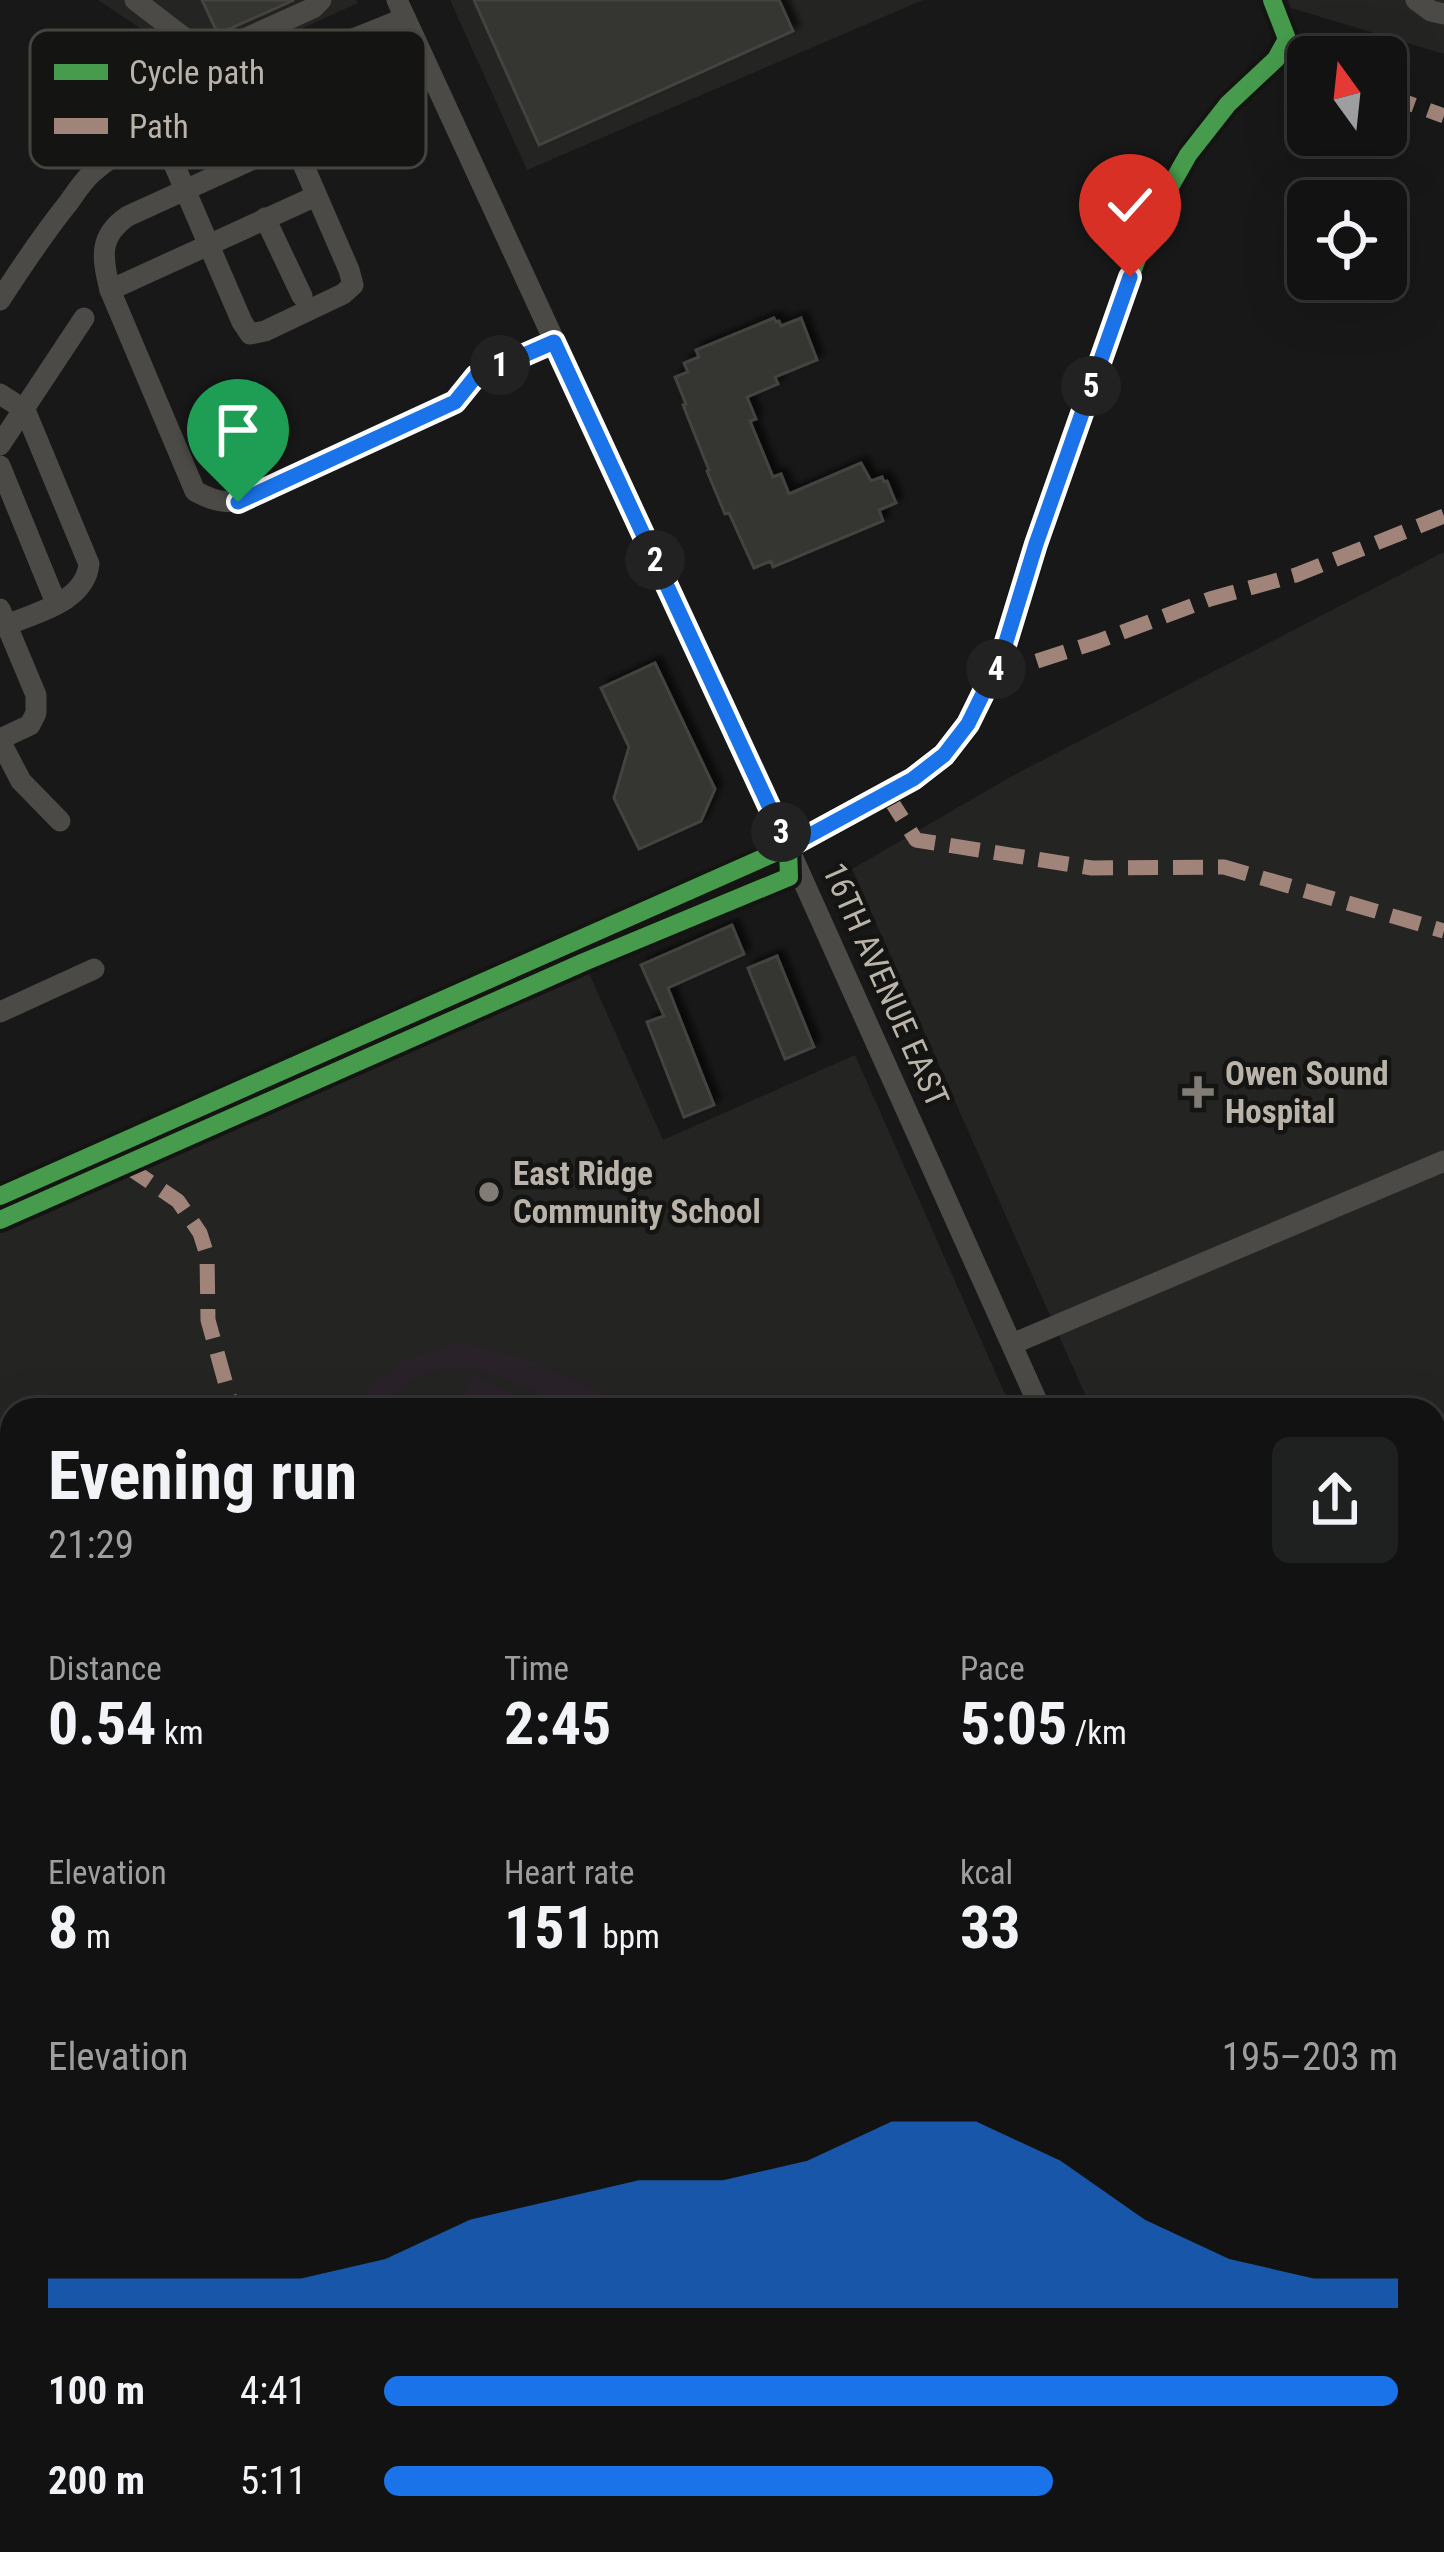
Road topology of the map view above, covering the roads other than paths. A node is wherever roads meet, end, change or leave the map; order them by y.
1 (135, 0) edge
2 (321, 0) edge
3 (1272, 0) edge
4 (1416, 0) edge
5 (401, 9) edge
6 (1444, 14) edge
7 (174, 30) edge
8 (264, 30) edge
9 (358, 30) edge
10 (426, 63) edge
11 (100, 168) edge
12 (175, 168) edge
13 (234, 168) edge
14 (304, 168) edge
15 (185, 190) junction
16 (316, 196) junction
17 (265, 218) junction
18 (208, 245) junction
19 (110, 290) junction
20 (302, 296) dead end
21 (0, 300) edge
22 (84, 318) dead end
23 (554, 342) junction
24 (0, 394) edge
25 (25, 410) junction
26 (0, 445) edge
27 (0, 466) edge
28 (56, 604) junction
29 (3, 617) edge
30 (0, 740) edge
31 (61, 821) dead end
32 (788, 847) junction
33 (94, 969) dead end
34 (0, 1012) edge
35 (1444, 1161) edge
36 (0, 1196) edge
37 (1012, 1344) junction
38 (1035, 1398) edge

1 - 7 street
2 - 8 street
3 - 32 street
4 - 6 street
5 - 9 street
10 - 23 street, 16TH AVENUE EAST
11 - 21 street
12 - 15 street
13 - 15 street
14 - 16 street
15 - 18 street
15 - 19 street
16 - 17 street
16 - 18 street
17 - 18 street
17 - 20 street
18 - 19 street
19 - 23 street
22 - 25 street
23 - 32 street, 16TH AVENUE EAST
24 - 25 street
25 - 26 street
25 - 28 street
27 - 28 street
28 - 29 street
29 - 30 street
30 - 31 street
32 - 36 street
32 - 37 street, 16TH AVENUE EAST
33 - 34 street
35 - 37 street
37 - 38 street, 16TH AVENUE EAST

